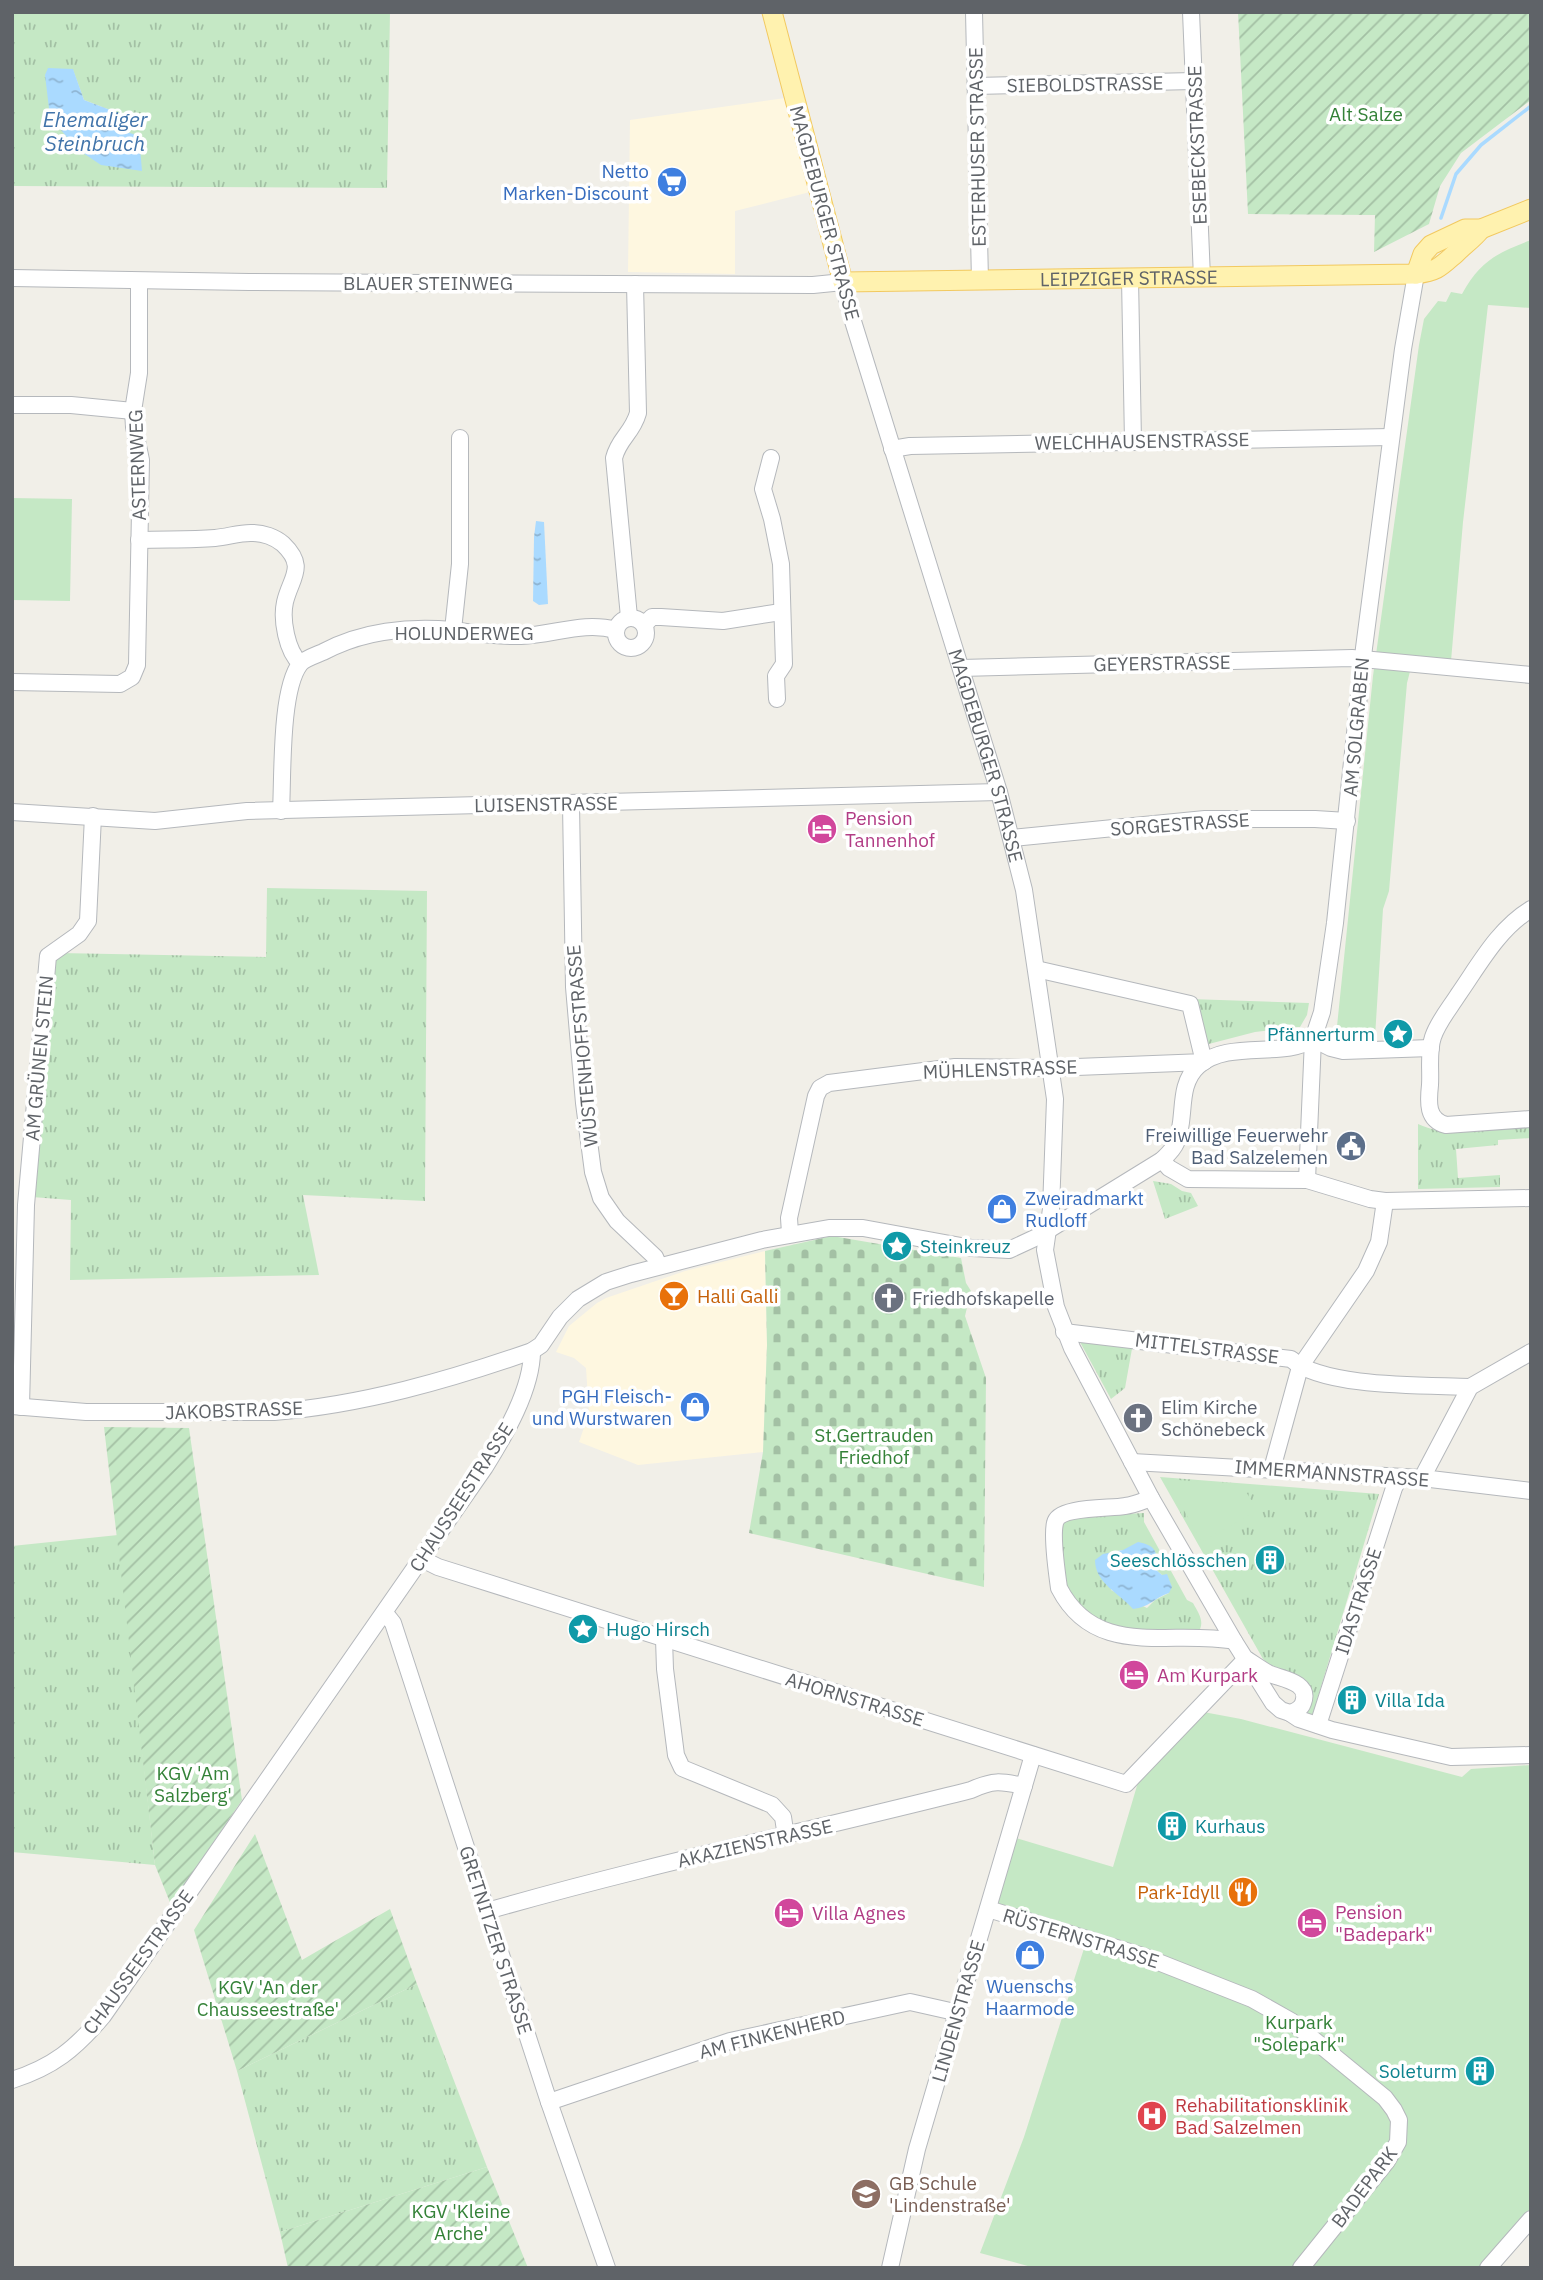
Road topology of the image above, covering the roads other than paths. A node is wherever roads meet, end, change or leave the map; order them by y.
1 (772, 12) edge
2 (974, 12) edge
3 (1191, 12) edge
4 (1194, 81) junction
5 (975, 86) junction
6 (1531, 209) edge
7 (1416, 274) junction
8 (12, 278) edge
9 (1130, 278) junction
10 (1202, 278) junction
11 (139, 281) junction
12 (980, 281) junction
13 (843, 282) junction
14 (635, 285) junction
15 (12, 405) edge
16 (133, 411) junction
17 (1391, 437) junction
18 (460, 438) dead end
19 (1133, 442) junction
20 (892, 449) junction
21 (771, 458) dead end
22 (139, 540) junction
23 (781, 612) junction
24 (637, 621) junction
25 (616, 630) junction
26 (453, 631) junction
27 (1363, 659) junction
28 (300, 663) junction
29 (961, 668) junction
30 (1531, 675) edge
31 (12, 682) edge
32 (777, 699) dead end
33 (999, 792) junction
34 (570, 804) junction
35 (282, 811) junction
36 (12, 812) edge
37 (93, 816) junction
38 (1347, 821) junction
39 (1012, 838) junction
40 (1531, 909) edge
41 (1036, 969) junction
42 (1312, 1039) junction
43 (1431, 1048) junction
44 (1204, 1062) junction
45 (1051, 1068) junction
46 (1531, 1119) edge
47 (1162, 1160) junction
48 (1307, 1180) junction
49 (1531, 1198) edge
50 (1385, 1201) junction
51 (1048, 1230) junction
52 (790, 1233) junction
53 (659, 1266) junction
54 (1064, 1332) junction
55 (532, 1351) junction
56 (1531, 1352) edge
57 (1300, 1367) junction
58 (1470, 1387) junction
59 (17, 1406) edge
60 (1132, 1462) junction
61 (1272, 1469) junction
62 (1400, 1477) junction
63 (1422, 1478) junction
64 (1531, 1491) edge
65 (1151, 1498) junction
66 (422, 1559) junction
67 (384, 1613) junction
68 (664, 1639) junction
69 (1234, 1641) junction
70 (1246, 1660) junction
71 (1290, 1713) junction
72 (1318, 1725) junction
73 (1033, 1755) junction
74 (1531, 1755) edge
75 (1024, 1786) junction
76 (786, 1836) junction
77 (988, 1909) junction
78 (487, 1911) junction
79 (1174, 1968) joint
80 (959, 2012) junction
81 (12, 2080) edge
82 (549, 2102) junction
83 (1531, 2219) edge
84 (607, 2268) edge
85 (890, 2268) edge
86 (1301, 2268) edge
87 (1488, 2268) edge

1 - 13 main road, MAGDEBURGER STRASSE
2 - 5 street, ESTERHUSER STRASSE
3 - 4 street, ESEBECKSTRASSE
4 - 5 street, SIEBOLDSTRASSE
4 - 10 street, ESEBECKSTRASSE
5 - 12 street, ESTERHUSER STRASSE
6 - 7 main road, LEIPZIGER STRASSE
7 - 10 main road, LEIPZIGER STRASSE
7 - 17 street, AM SOLGRABEN
8 - 11 street, BLAUER STEINWEG
9 - 10 main road, LEIPZIGER STRASSE
9 - 12 main road, LEIPZIGER STRASSE
9 - 19 street
11 - 14 street, BLAUER STEINWEG
11 - 16 street, ASTERNWEG
12 - 13 main road, LEIPZIGER STRASSE
13 - 14 street, BLAUER STEINWEG
13 - 20 street, MAGDEBURGER STRASSE
14 - 24 street
15 - 16 street
16 - 22 street, ASTERNWEG
17 - 19 street, WELCHHAUSENSTRASSE
17 - 27 street, AM SOLGRABEN
18 - 26 street
19 - 20 street, WELCHHAUSENSTRASSE
20 - 29 street, MAGDEBURGER STRASSE
21 - 23 street
22 - 28 street
22 - 31 street, ASTERNWEG
23 - 24 street
23 - 32 street
24 - 25 street
24 - 25 street, HOLUNDERWEG
25 - 26 street, HOLUNDERWEG
26 - 28 street, HOLUNDERWEG
27 - 29 street, GEYERSTRASSE
27 - 30 street, GEYERSTRASSE
27 - 38 street, AM SOLGRABEN
28 - 35 street
29 - 33 street, MAGDEBURGER STRASSE
33 - 34 street, LUISENSTRASSE
33 - 39 street, MAGDEBURGER STRASSE
34 - 35 street, LUISENSTRASSE
34 - 53 street, WÜSTENHOFFSTRASSE
35 - 37 street, LUISENSTRASSE
36 - 37 street, LUISENSTRASSE
37 - 59 street, AM GRÜNEN STEIN
38 - 39 street, SORGESTRASSE
38 - 42 street, AM SOLGRABEN
39 - 41 street, MAGDEBURGER STRASSE
40 - 43 street
41 - 44 street
41 - 45 street, MAGDEBURGER STRASSE
42 - 43 street
42 - 44 street
42 - 48 street, AM SOLGRABEN
43 - 46 street
44 - 45 street, MÜHLENSTRASSE
44 - 47 street
45 - 51 street, MAGDEBURGER STRASSE
45 - 52 street, MÜHLENSTRASSE
47 - 48 street
47 - 51 street
48 - 50 street
49 - 50 street
50 - 57 street
51 - 52 street
51 - 54 street, MAGDEBURGER STRASSE
52 - 53 street
53 - 55 street
54 - 57 street, MITTELSTRASSE
54 - 60 street, MAGDEBURGER STRASSE
55 - 59 street, JAKOBSTRASSE
55 - 66 street, CHAUSSEESTRASSE
56 - 58 street
57 - 58 street, MITTELSTRASSE
57 - 61 street
58 - 63 street
60 - 61 street, IMMERMANNSTRASSE
60 - 65 street, MAGDEBURGER STRASSE
61 - 62 street, IMMERMANNSTRASSE
62 - 63 street, IMMERMANNSTRASSE
62 - 72 street, IDASTRASSE
63 - 64 street, IMMERMANNSTRASSE
65 - 69 street, MAGDEBURGER STRASSE
65 - 69 street
66 - 67 street, CHAUSSEESTRASSE
66 - 68 street, AHORNSTRASSE
67 - 78 street, GRETNITZER STRASSE
67 - 81 street, CHAUSSEESTRASSE
68 - 73 street, AHORNSTRASSE
68 - 76 street
69 - 70 street, MAGDEBURGER STRASSE
70 - 71 street, MAGDEBURGER STRASSE
70 - 71 street
70 - 73 street, AHORNSTRASSE
71 - 72 street, MAGDEBURGER STRASSE
72 - 74 street, MAGDEBURGER STRASSE
73 - 75 street, LINDENSTRASSE
75 - 76 street, AKAZIENSTRASSE
75 - 77 street, LINDENSTRASSE
76 - 78 street, AKAZIENSTRASSE
77 - 79 street, RÜSTERNSTRASSE
77 - 80 street, LINDENSTRASSE
78 - 82 street, GRETNITZER STRASSE
79 - 86 street, BADEPARK
80 - 82 street, AM FINKENHERD
80 - 85 street, LINDENSTRASSE
82 - 84 street, GRETNITZER STRASSE
83 - 87 street

